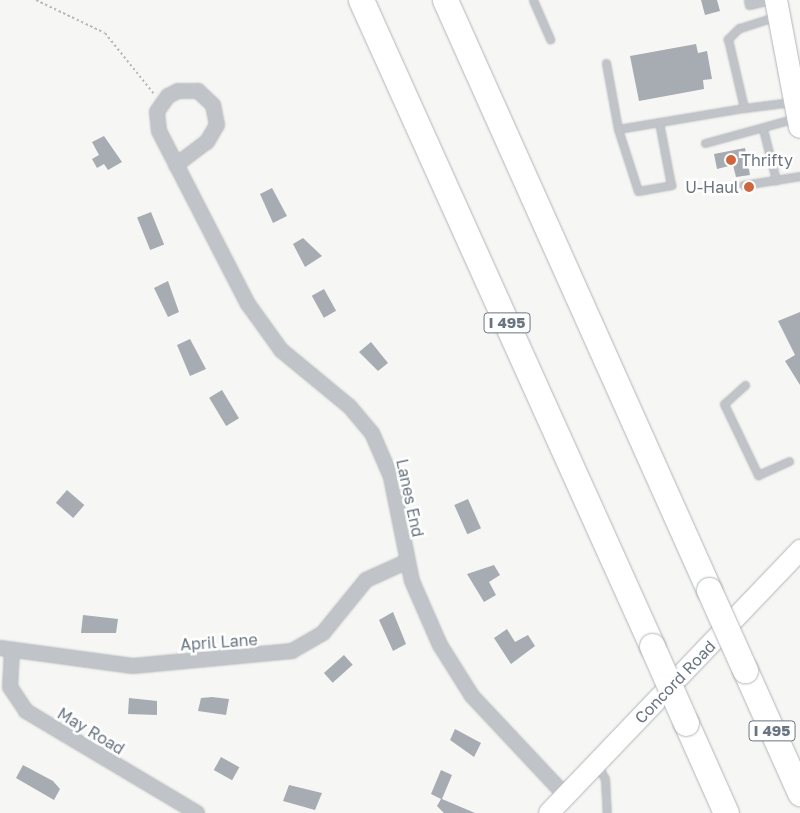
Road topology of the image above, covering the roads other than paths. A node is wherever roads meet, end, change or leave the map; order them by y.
1 (362, 0) edge
2 (445, 0) edge
3 (534, 0) edge
4 (748, 0) edge
5 (776, 5) edge
6 (550, 39) dead end
7 (606, 63) dead end
8 (744, 108) junction
9 (798, 115) edge
10 (659, 122) junction
11 (618, 129) junction
12 (763, 129) junction
13 (705, 143) dead end
14 (176, 165) junction
15 (800, 176) edge
16 (776, 180) junction
17 (743, 185) dead end
18 (745, 385) dead end
19 (789, 461) dead end
20 (798, 557) edge
21 (406, 562) junction
22 (6, 649) edge
23 (596, 764) junction
24 (800, 793) edge
25 (566, 796) junction
26 (197, 813) edge
27 (549, 813) edge
28 (606, 813) edge
29 (726, 813) edge

1 - 29 highway, I 495, bridge
2 - 24 highway, I 495, bridge
3 - 6 lane
4 - 5 lane
5 - 8 lane
5 - 9 main road
7 - 11 lane
8 - 9 lane
8 - 10 lane
9 - 12 lane
10 - 11 lane
10 - 11 lane
12 - 13 lane
12 - 16 lane
14 - 14 street, Lanes End
14 - 21 street, Lanes End
15 - 16 lane
16 - 17 lane
18 - 19 lane
20 - 23 main road, Concord Road
21 - 22 street, April Lane
21 - 25 street, Lanes End
22 - 26 street, May Road
23 - 25 main road, Concord Road
23 - 28 lane
25 - 27 main road, Concord Road

